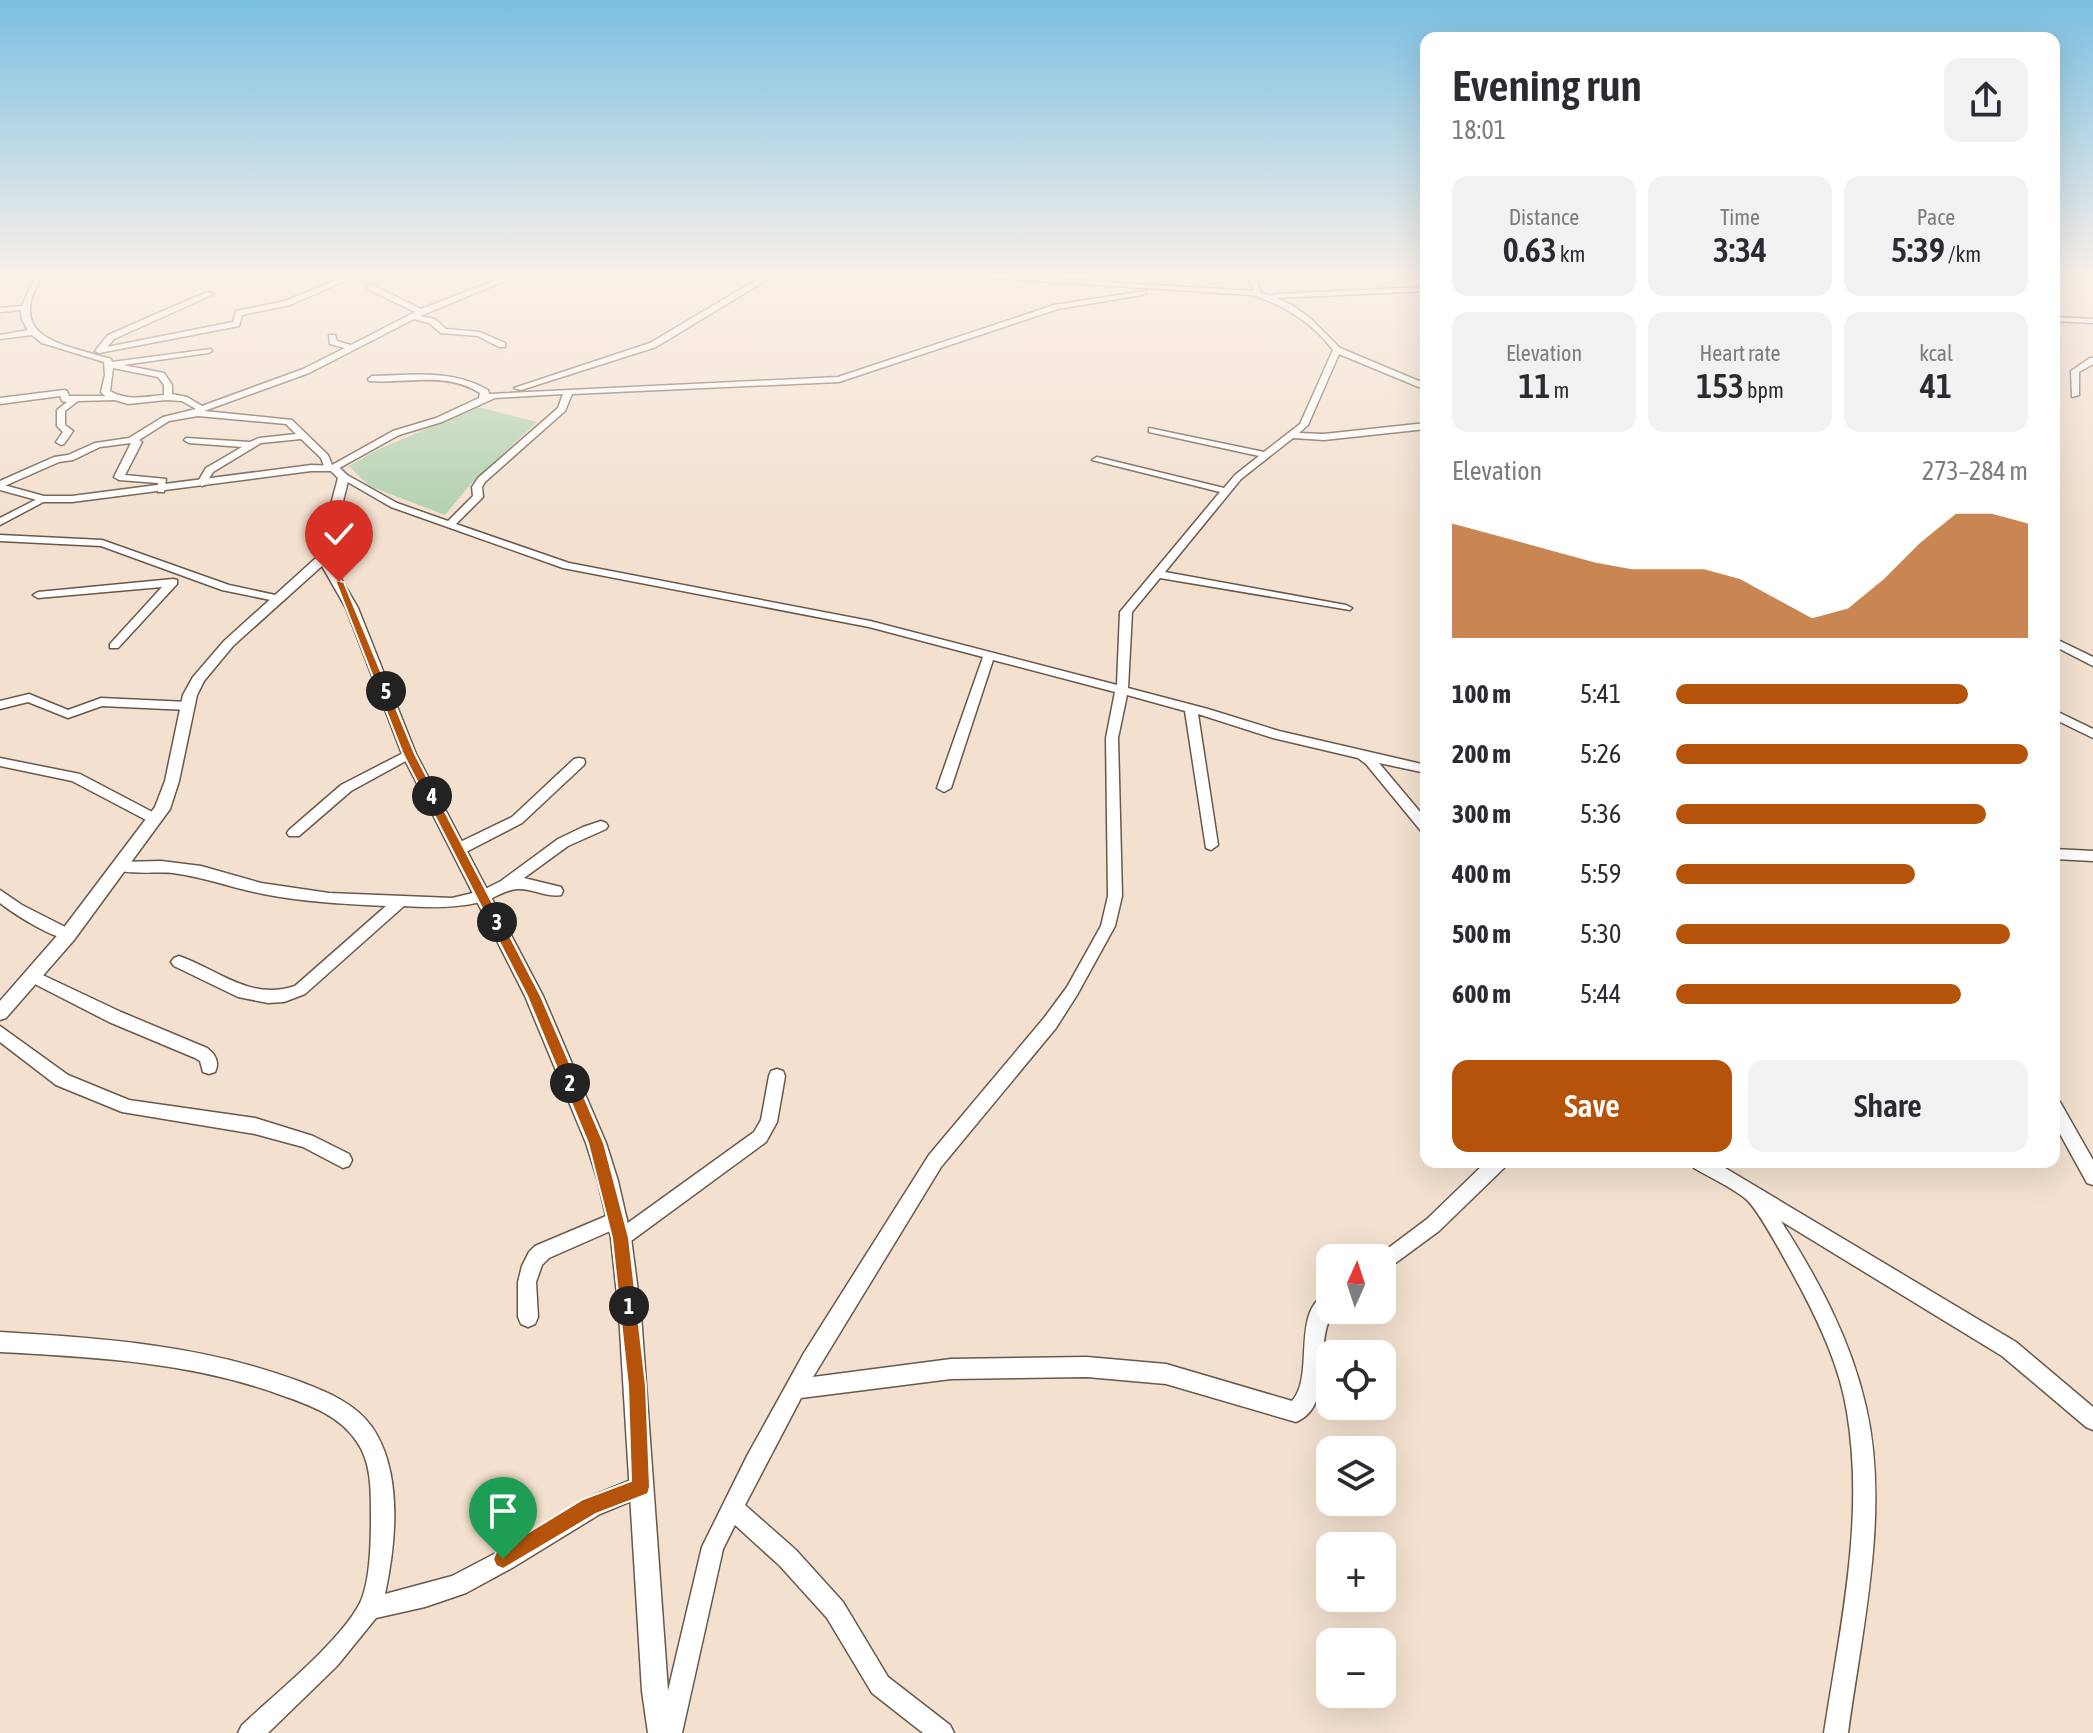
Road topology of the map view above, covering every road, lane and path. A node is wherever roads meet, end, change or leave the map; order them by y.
1 (102, 358) edge
2 (159, 358) edge
3 (332, 358) edge
4 (614, 358) edge
5 (903, 358) edge
6 (1334, 358) edge
7 (1356, 358) edge
8 (2093, 360) edge
9 (109, 365) junction
10 (372, 379) dead end
11 (1420, 385) edge
12 (569, 391) junction
13 (503, 394) junction
14 (2075, 395) dead end
15 (168, 397) junction
16 (115, 398) junction
17 (75, 400) junction
18 (483, 400) junction
19 (0, 401) edge
20 (199, 411) junction
21 (291, 424) junction
22 (1420, 427) edge
23 (1152, 430) dead end
24 (302, 436) junction
25 (1295, 436) junction
26 (132, 440) junction
27 (189, 440) dead end
28 (61, 442) dead end
29 (255, 443) junction
30 (1267, 455) junction
31 (1097, 460) dead end
32 (335, 470) junction
33 (139, 479) junction
34 (202, 483) junction
35 (0, 486) edge
36 (161, 490) junction
37 (1226, 491) junction
38 (123, 494) junction
39 (44, 499) junction
40 (0, 522) edge
41 (451, 523) junction
42 (0, 538) edge
43 (323, 558) junction
44 (191, 574) junction
45 (1156, 574) junction
46 (171, 583) junction
47 (38, 595) dead end
48 (280, 599) junction
49 (1346, 608) dead end
50 (2060, 644) edge
51 (114, 646) dead end
52 (989, 656) junction
53 (2093, 662) edge
54 (1122, 692) junction
55 (3, 702) edge
56 (188, 706) junction
57 (1191, 709) junction
58 (2060, 717) edge
59 (2093, 734) edge
60 (1352, 752) junction
61 (409, 754) junction
62 (0, 762) edge
63 (579, 762) dead end
64 (1420, 770) edge
65 (944, 788) dead end
66 (155, 819) junction
67 (1420, 821) edge
68 (601, 826) dead end
69 (294, 833) dead end
70 (1211, 845) dead end
71 (461, 848) junction
72 (2060, 854) edge
73 (2093, 856) edge
74 (120, 867) junction
75 (506, 885) junction
76 (556, 891) dead end
77 (0, 895) edge
78 (484, 896) junction
79 (400, 902) junction
80 (68, 935) junction
81 (179, 962) dead end
82 (32, 976) junction
83 (0, 1013) edge
84 (0, 1033) edge
85 (209, 1067) dead end
86 (777, 1076) dead end
87 (2060, 1118) edge
88 (343, 1160) dead end
89 (1492, 1168) edge
90 (1710, 1168) edge
91 (2093, 1177) edge
92 (1755, 1196) junction
93 (619, 1229) junction
94 (1396, 1253) edge
95 (528, 1317) dead end
96 (1316, 1322) edge
97 (0, 1342) edge
98 (795, 1389) junction
99 (2093, 1420) edge
100 (641, 1487) junction
101 (731, 1507) junction
102 (369, 1608) junction
103 (250, 1733) edge
104 (662, 1733) edge
105 (670, 1733) edge
106 (942, 1733) edge
107 (1836, 1733) edge

1 - 9 street
2 - 9 street
3 - 20 street
4 - 13 street
5 - 12 street
6 - 25 street
7 - 11 street
8 - 14 street
9 - 15 street
9 - 16 street
10 - 18 street
12 - 13 street
12 - 41 street
13 - 18 street
15 - 16 street
15 - 20 street
16 - 17 street
17 - 19 street
17 - 28 street
18 - 32 street
20 - 21 street
20 - 26 street
21 - 24 street
21 - 29 street
22 - 25 street
23 - 30 street
24 - 29 street
24 - 32 street
25 - 30 street
26 - 33 street
26 - 35 street
27 - 29 street
29 - 34 street
30 - 37 street
31 - 37 street
32 - 34 street
32 - 41 street
32 - 43 street
33 - 36 street
33 - 38 street
34 - 36 street
35 - 39 street
36 - 38 street
37 - 45 street
38 - 39 street
39 - 40 street
41 - 52 street
42 - 44 street
43 - 48 street
43 - 61 street
44 - 46 street
44 - 48 street
45 - 49 street
45 - 54 street
46 - 47 street
46 - 51 street
48 - 56 street
50 - 53 street
52 - 54 street
52 - 65 street
54 - 57 street
54 - 98 street
55 - 56 street
56 - 66 street
57 - 60 street
57 - 70 street
58 - 59 street
60 - 64 street
60 - 67 street
61 - 69 street
61 - 71 street
62 - 66 street
63 - 71 street
66 - 74 street
68 - 75 street
71 - 78 street
72 - 73 street
74 - 79 street
74 - 80 street
75 - 76 street
75 - 78 street
77 - 80 street
78 - 79 street
78 - 93 street
79 - 81 street
80 - 82 street
82 - 83 street
82 - 85 street
84 - 88 street
86 - 93 street
87 - 91 street
89 - 94 street
90 - 92 street
92 - 99 street
92 - 107 street
93 - 95 street
93 - 100 street
96 - 98 street
97 - 102 street
98 - 101 street
100 - 102 street
100 - 104 street
101 - 105 street
101 - 106 street
102 - 103 street

